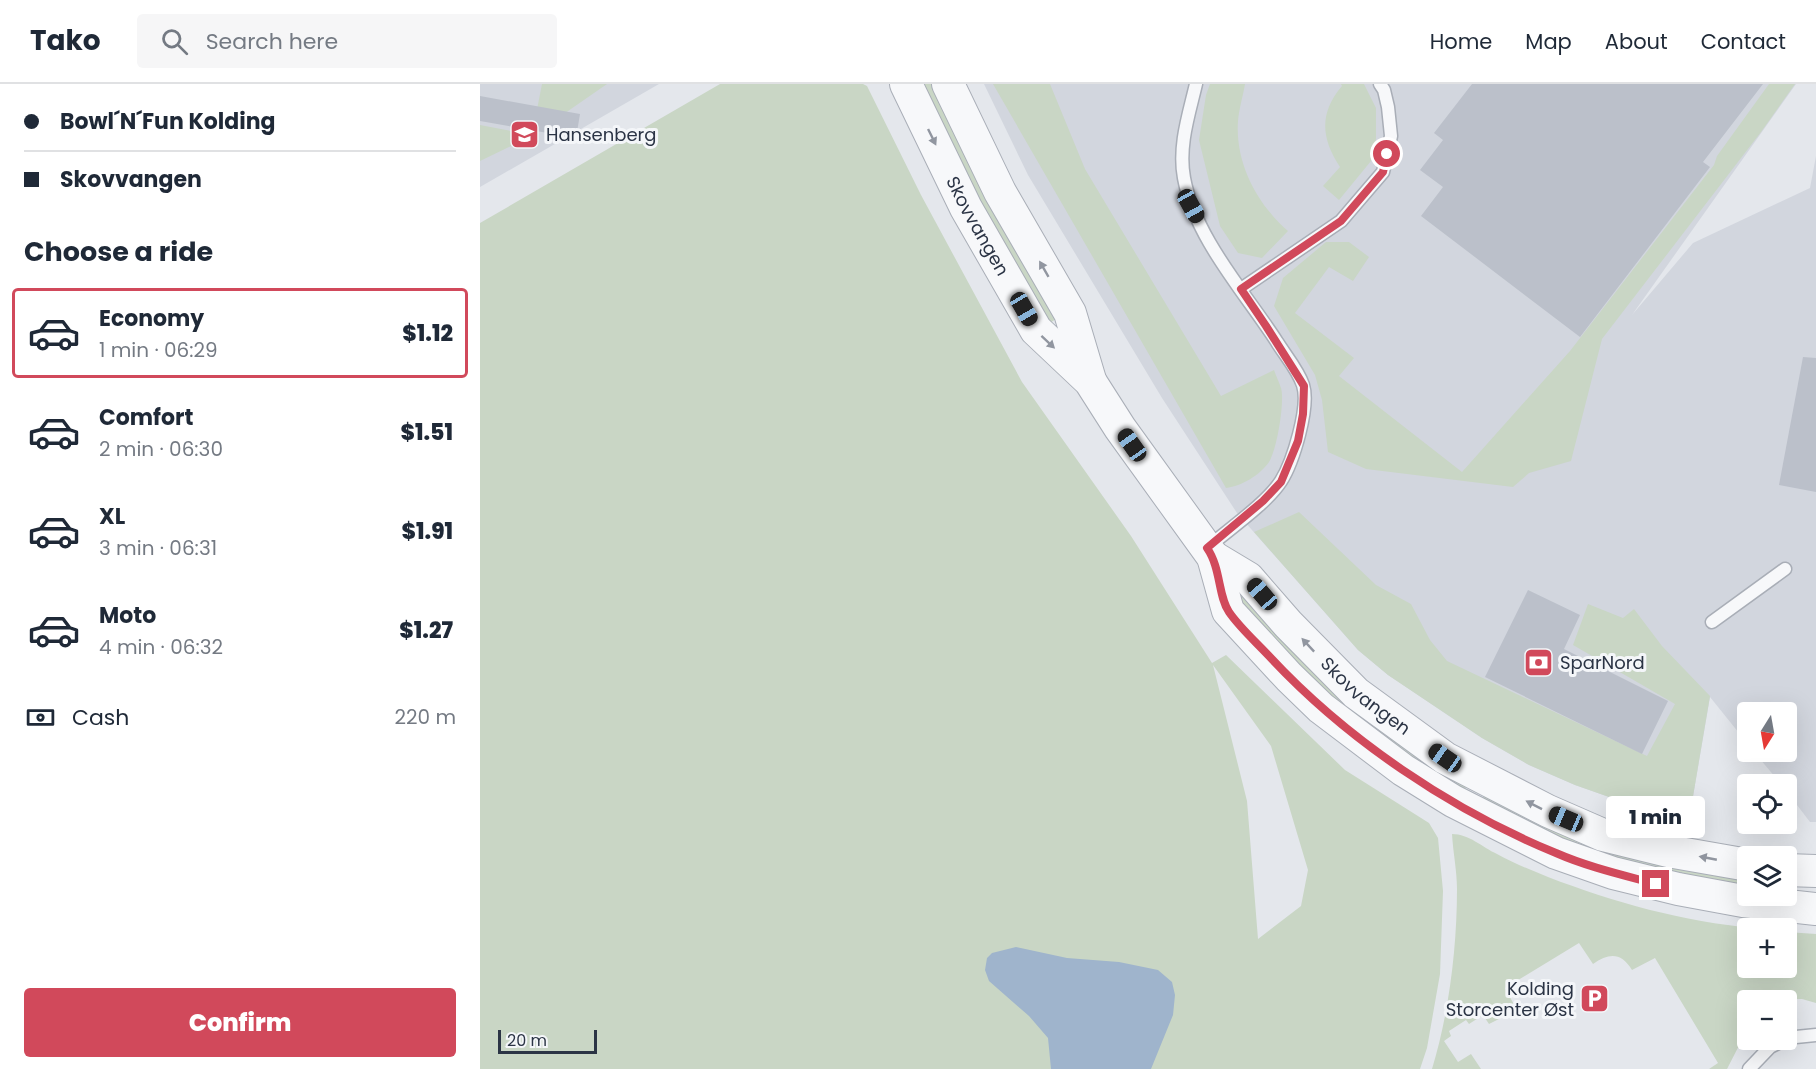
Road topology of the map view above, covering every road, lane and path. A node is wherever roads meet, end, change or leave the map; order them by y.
1 (906, 84) edge
2 (948, 84) edge
3 (1196, 84) edge
4 (1380, 84) edge
5 (1241, 289) junction
6 (1090, 381) junction
7 (1210, 553) junction
8 (1785, 569) dead end
9 (1712, 622) dead end
10 (1737, 863) edge
11 (1797, 870) edge
12 (1816, 871) edge
13 (1816, 909) edge
14 (1816, 1035) edge
15 (1797, 1037) edge
16 (1767, 1050) edge
17 (1749, 1069) edge

1 -> 6 street, Skovvangen
6 -> 2 street, Skovvangen
3 - 5 lane
4 - 5 lane
5 - 7 lane
6 - 7 street, Skovvangen
10 -> 7 street, Skovvangen
7 - 13 street, Skovvangen
8 - 9 lane
11 - 12 street
14 - 15 lane
16 - 17 lane

